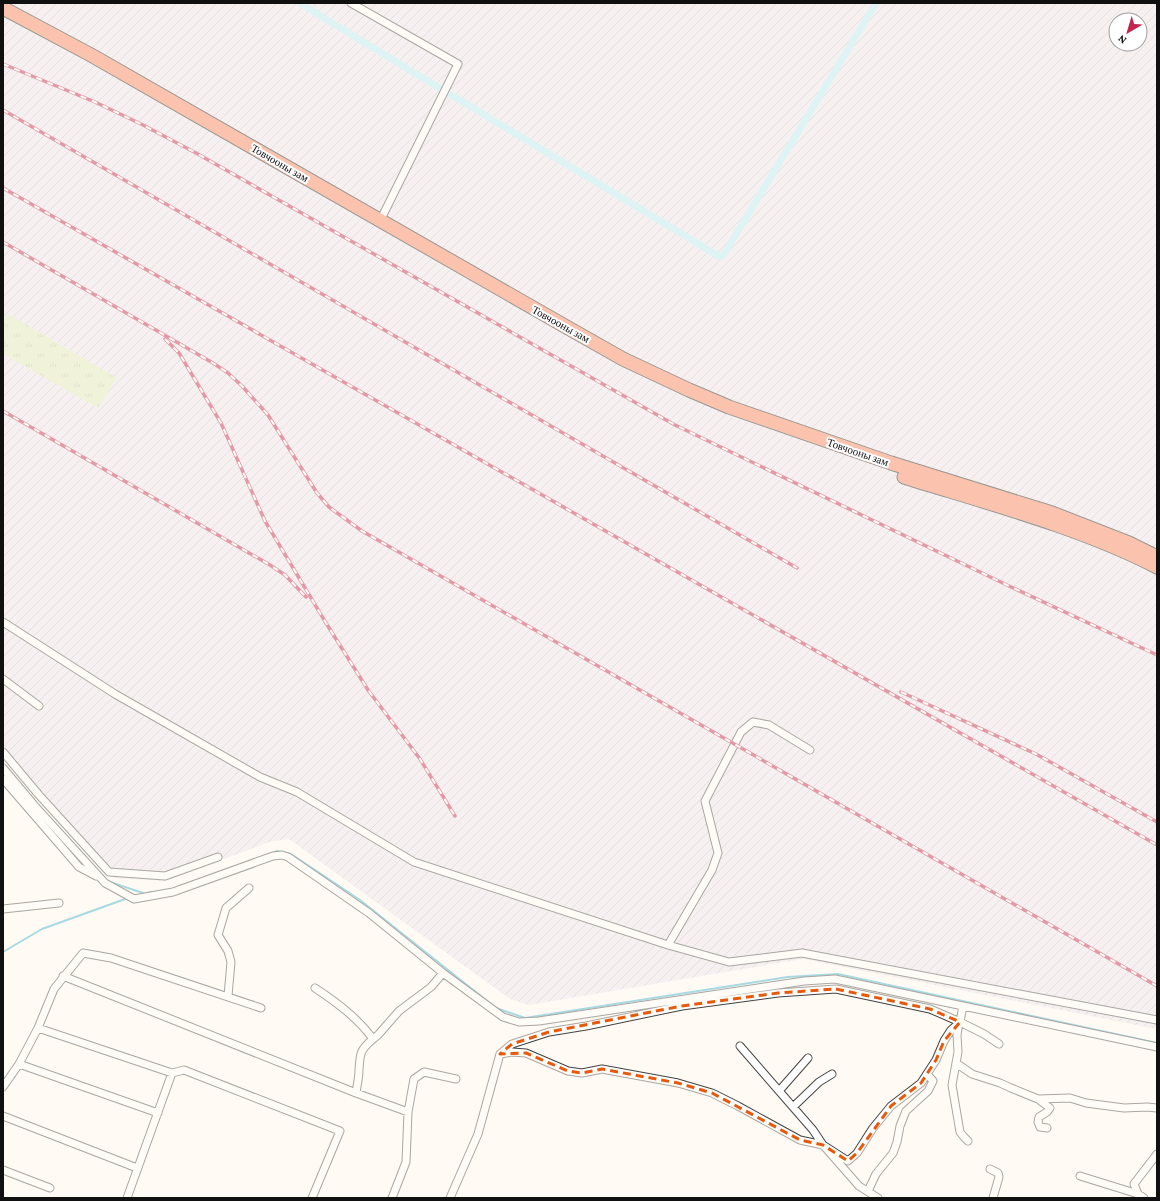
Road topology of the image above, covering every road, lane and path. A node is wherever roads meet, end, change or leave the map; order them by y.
1 (351, 3) edge
2 (3, 8) edge
3 (3, 18) edge
4 (380, 221) junction
5 (1157, 557) edge
6 (1157, 567) edge
7 (3, 622) edge
8 (3, 679) edge
9 (39, 706) dead end
10 (810, 750) dead end
11 (3, 752) edge
12 (3, 768) edge
13 (3, 780) edge
14 (218, 856) dead end
15 (100, 878) junction
16 (249, 888) dead end
17 (59, 903) dead end
18 (3, 910) edge
19 (668, 945) junction
20 (442, 973) junction
21 (63, 976) junction
22 (315, 988) dead end
23 (228, 996) junction
24 (963, 1006) junction
25 (262, 1008) dead end
26 (1157, 1020) edge
27 (960, 1022) junction
28 (38, 1028) junction
29 (373, 1039) junction
30 (999, 1044) dead end
31 (740, 1046) dead end
32 (1157, 1047) edge
33 (500, 1054) junction
34 (808, 1058) dead end
35 (956, 1063) junction
36 (19, 1064) junction
37 (172, 1073) junction
38 (832, 1074) dead end
39 (928, 1075) junction
40 (456, 1079) dead end
41 (3, 1087) edge
42 (779, 1091) junction
43 (356, 1093) junction
44 (1038, 1098) junction
45 (793, 1107) junction
46 (1157, 1108) edge
47 (408, 1112) junction
48 (158, 1113) junction
49 (3, 1116) edge
50 (1047, 1128) dead end
51 (968, 1141) dead end
52 (823, 1145) junction
53 (1157, 1154) edge
54 (137, 1168) junction
55 (990, 1169) dead end
56 (3, 1170) edge
57 (1080, 1176) dead end
58 (50, 1188) dead end
59 (868, 1191) junction
60 (1141, 1196) edge
61 (127, 1198) edge
62 (312, 1198) edge
63 (392, 1198) edge
64 (450, 1198) edge
65 (878, 1198) edge
66 (993, 1198) edge

1 - 4 street
2 - 4 highway, Товчооны зам
3 - 6 highway, Товчооны зам
4 - 5 highway, Товчооны зам
7 - 19 street
8 - 9 street
10 - 19 street
11 - 14 street
12 - 15 street
13 - 15 street
15 - 20 street
16 - 23 street
17 - 18 street
19 - 26 street
20 - 24 street
20 - 29 street
21 - 23 street
21 - 28 street
21 - 43 street
22 - 29 street
23 - 25 street
24 - 27 street
24 - 32 street
27 - 30 street
27 - 33 street
27 - 35 street
27 - 39 street
28 - 36 street
28 - 37 street
29 - 43 street
31 - 42 street
33 - 52 street
33 - 64 street
34 - 42 street
35 - 44 street
35 - 51 street
36 - 41 street
36 - 48 street
37 - 48 street
37 - 62 street
38 - 45 street
39 - 52 street
39 - 59 street
40 - 47 street
42 - 45 street
43 - 47 street
44 - 46 street
44 - 50 street
45 - 52 street
47 - 63 street
48 - 54 street
49 - 54 street
52 - 59 street
53 - 60 street
54 - 61 street
55 - 66 street
56 - 58 street
57 - 60 street
59 - 65 street

